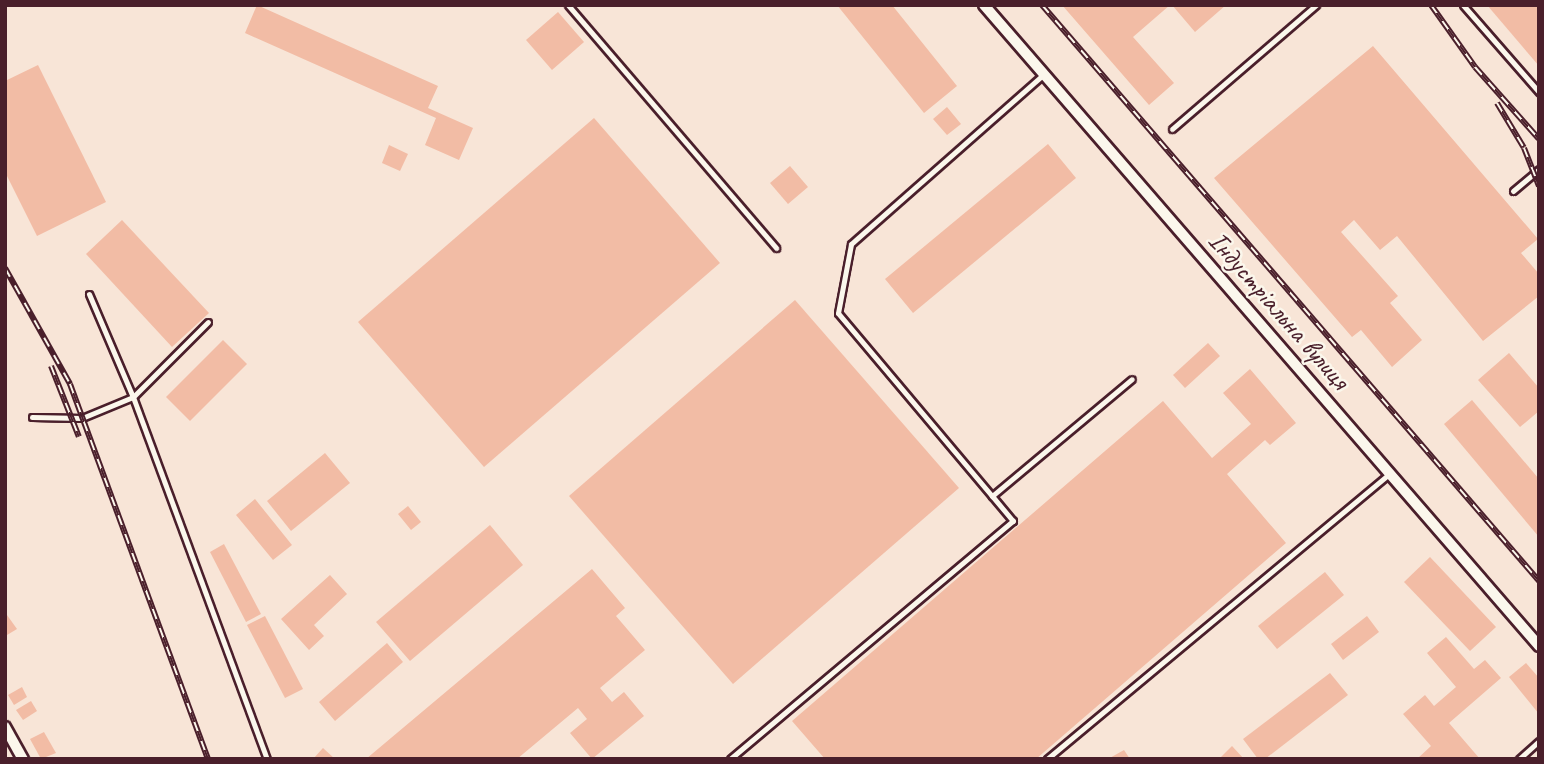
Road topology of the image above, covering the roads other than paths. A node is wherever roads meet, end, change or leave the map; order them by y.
1 (568, 5) edge
2 (984, 5) edge
3 (1315, 5) edge
4 (1463, 5) edge
5 (1043, 75) junction
6 (1539, 92) edge
7 (1172, 129) dead end
8 (1539, 169) edge
9 (1513, 191) dead end
10 (776, 248) dead end
11 (89, 294) dead end
12 (208, 322) dead end
13 (1132, 379) dead end
14 (133, 397) junction
15 (32, 417) dead end
16 (1391, 472) junction
17 (992, 496) junction
18 (1539, 646) edge
19 (5, 727) edge
20 (1539, 741) edge
21 (23, 759) edge
22 (267, 759) edge
23 (730, 759) edge
24 (1046, 759) edge
25 (1518, 759) edge

1 - 10 lane
2 - 5 street, Індустріальна вулиця
3 - 7 lane
4 - 6 lane
5 - 16 street, Індустріальна вулиця
5 - 17 lane
8 - 9 lane
11 - 14 lane
12 - 14 lane
13 - 17 lane
14 - 15 lane
14 - 22 lane
16 - 18 street, Індустріальна вулиця
16 - 24 lane
17 - 23 lane
19 - 21 street
20 - 25 lane

